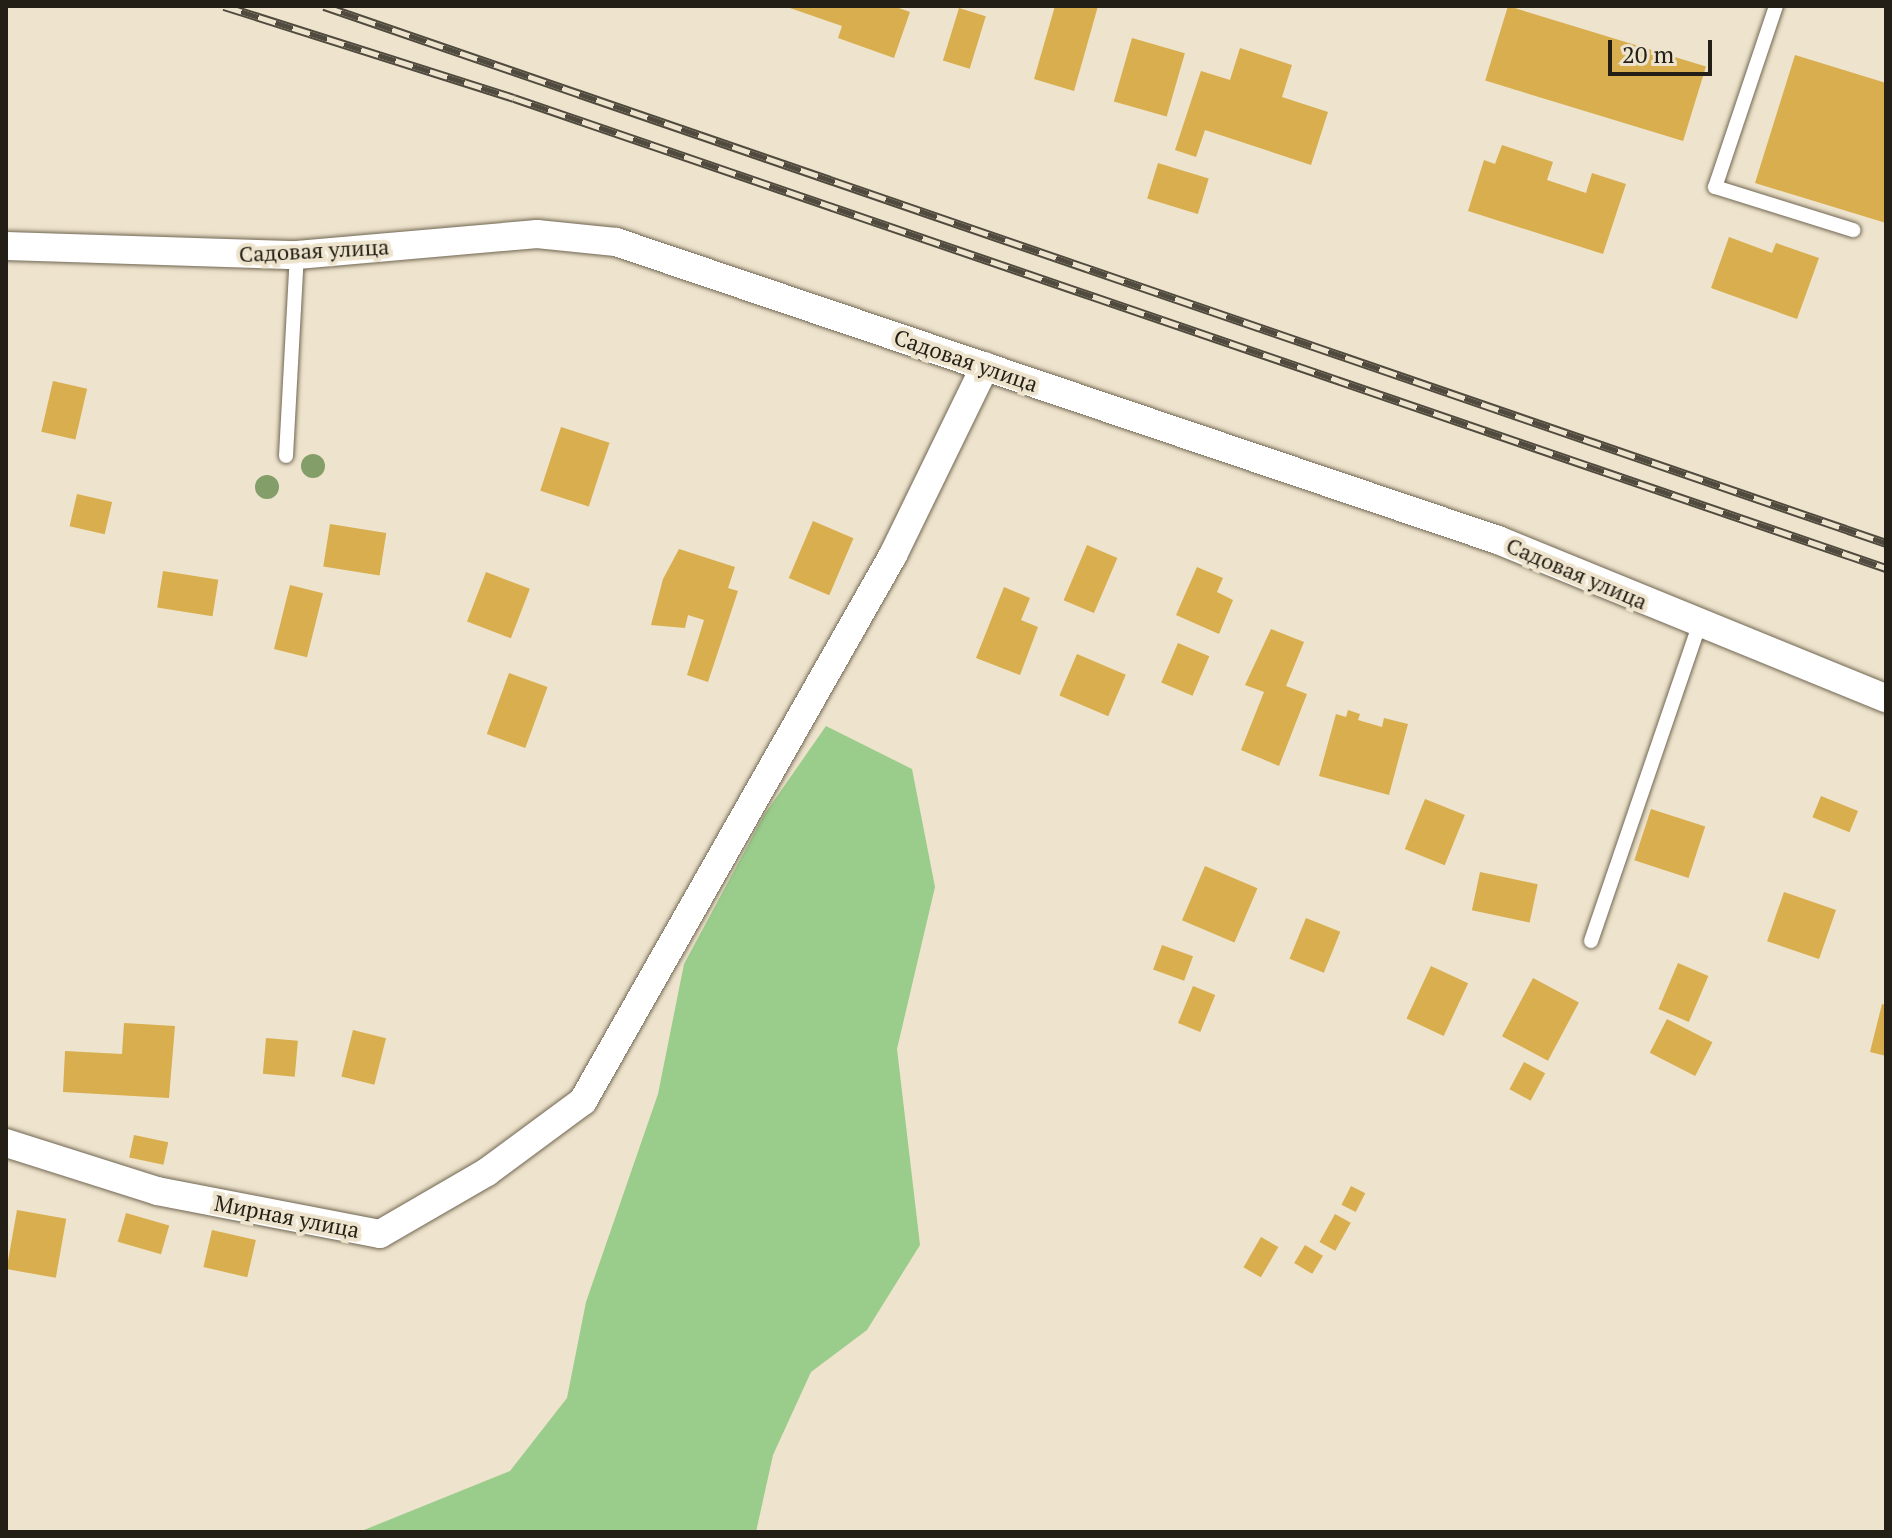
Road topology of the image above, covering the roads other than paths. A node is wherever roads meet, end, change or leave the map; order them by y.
1 (1776, 6) edge
2 (1853, 230) dead end
3 (6, 246) edge
4 (297, 255) junction
5 (985, 366) junction
6 (286, 456) dead end
7 (1699, 625) junction
8 (1886, 698) edge
9 (1591, 941) dead end
10 (6, 1143) edge

1 - 2 lane
3 - 4 street, Садовая улица
4 - 5 street, Садовая улица
4 - 6 lane
5 - 7 street, Садовая улица
5 - 10 street, Мирная улица
7 - 8 street, Садовая улица
7 - 9 lane

